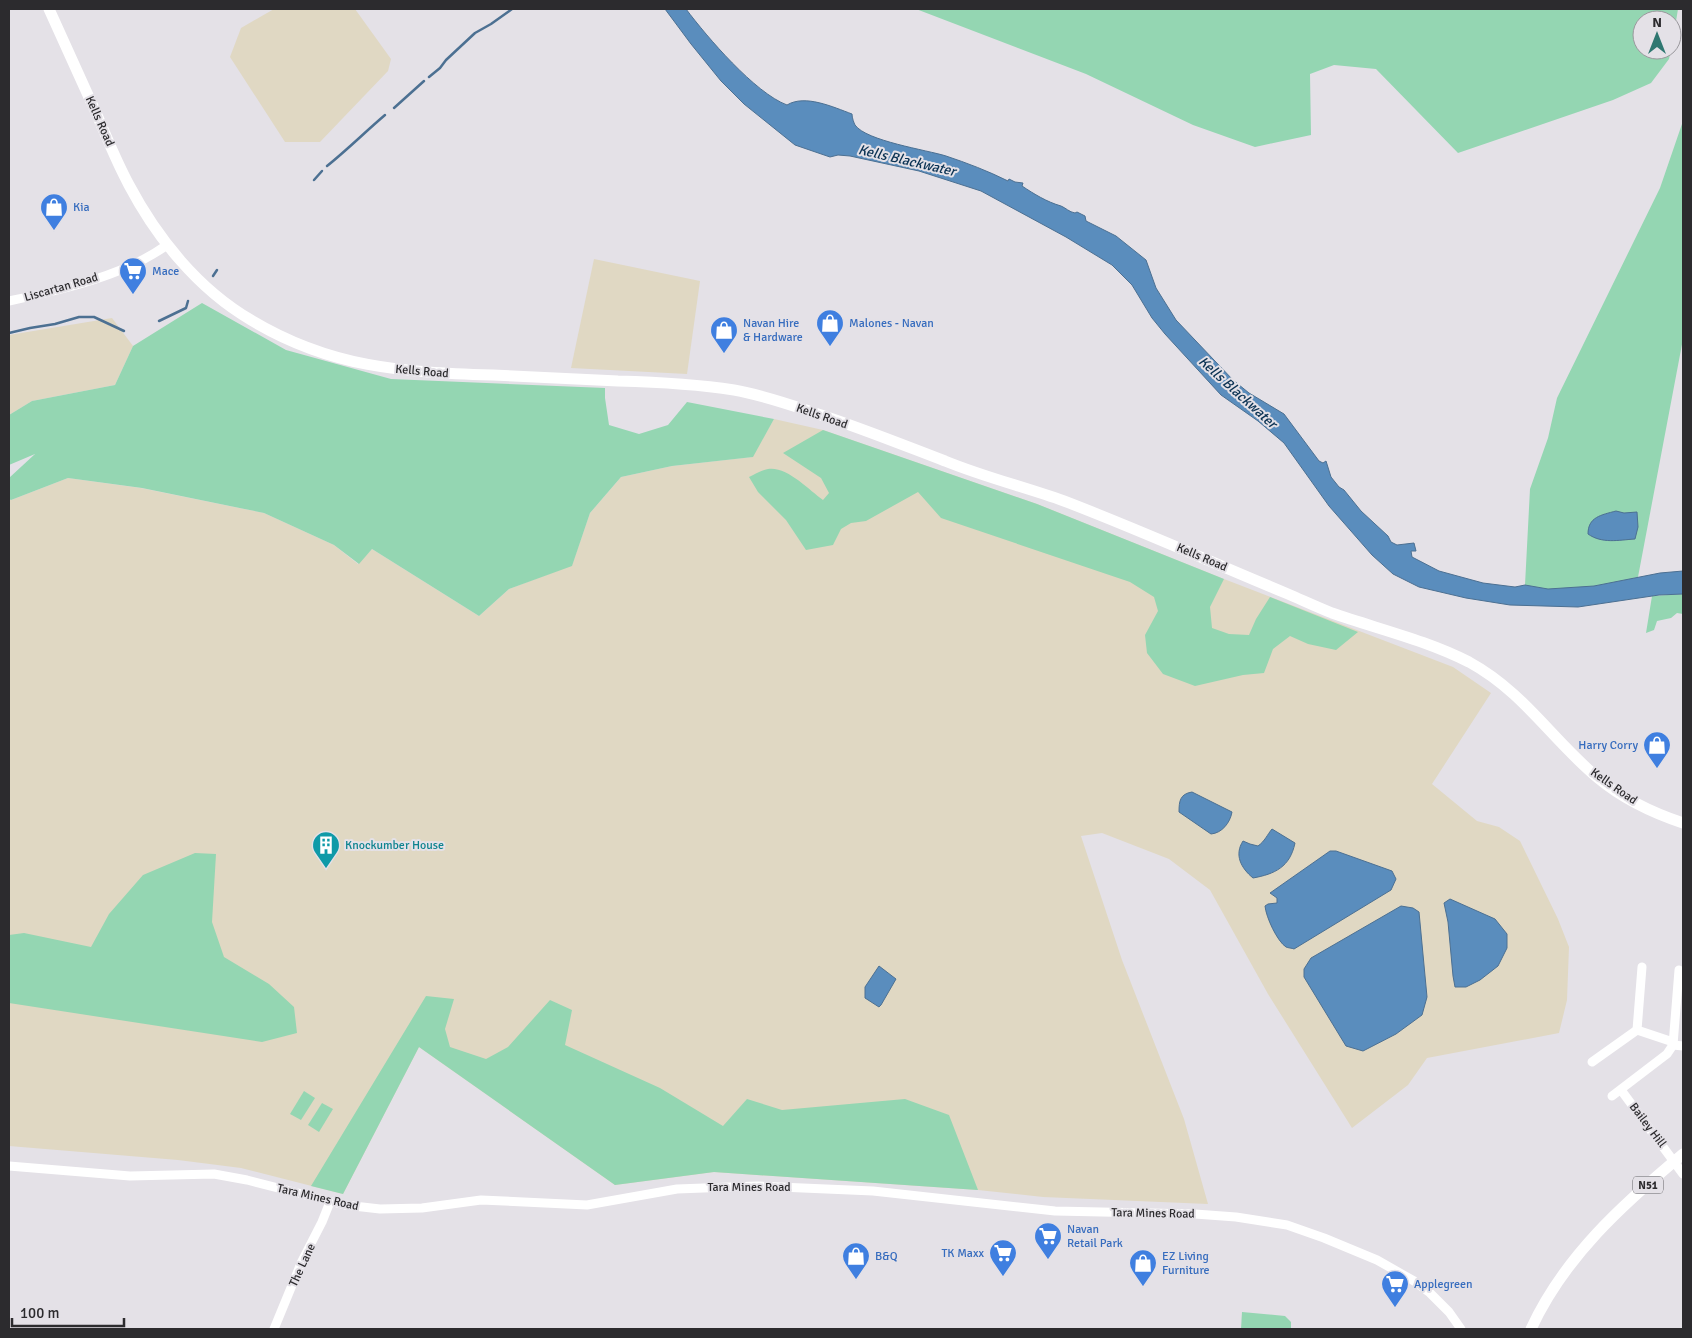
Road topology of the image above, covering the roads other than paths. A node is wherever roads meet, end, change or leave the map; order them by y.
1 (49, 9) edge
2 (167, 245) junction
3 (9, 301) edge
4 (1683, 822) edge
5 (1642, 967) dead end
6 (1679, 970) dead end
7 (1680, 992) edge
8 (1637, 1030) junction
9 (1673, 1043) junction
10 (1683, 1046) edge
11 (1592, 1062) dead end
12 (1621, 1090) junction
13 (1612, 1096) dead end
14 (1679, 1158) edge
15 (9, 1166) edge
16 (1683, 1174) edge
17 (330, 1202) junction
18 (274, 1329) edge
19 (1461, 1329) edge
20 (1532, 1329) edge

1 - 2 main road, Kells Road
2 - 3 street, Liscartan Road
2 - 4 main road, Kells Road
5 - 8 street
6 - 7 street
7 - 9 street
8 - 9 street
8 - 11 street
9 - 10 street
9 - 12 street, Bailey Hill
12 - 13 street, Bailey Hill
12 - 14 street, Bailey Hill
14 - 16 street, Bailey Hill
14 - 20 main road, N51
15 - 17 street, Tara Mines Road
17 - 18 street, The Lane
17 - 19 street, Tara Mines Road

